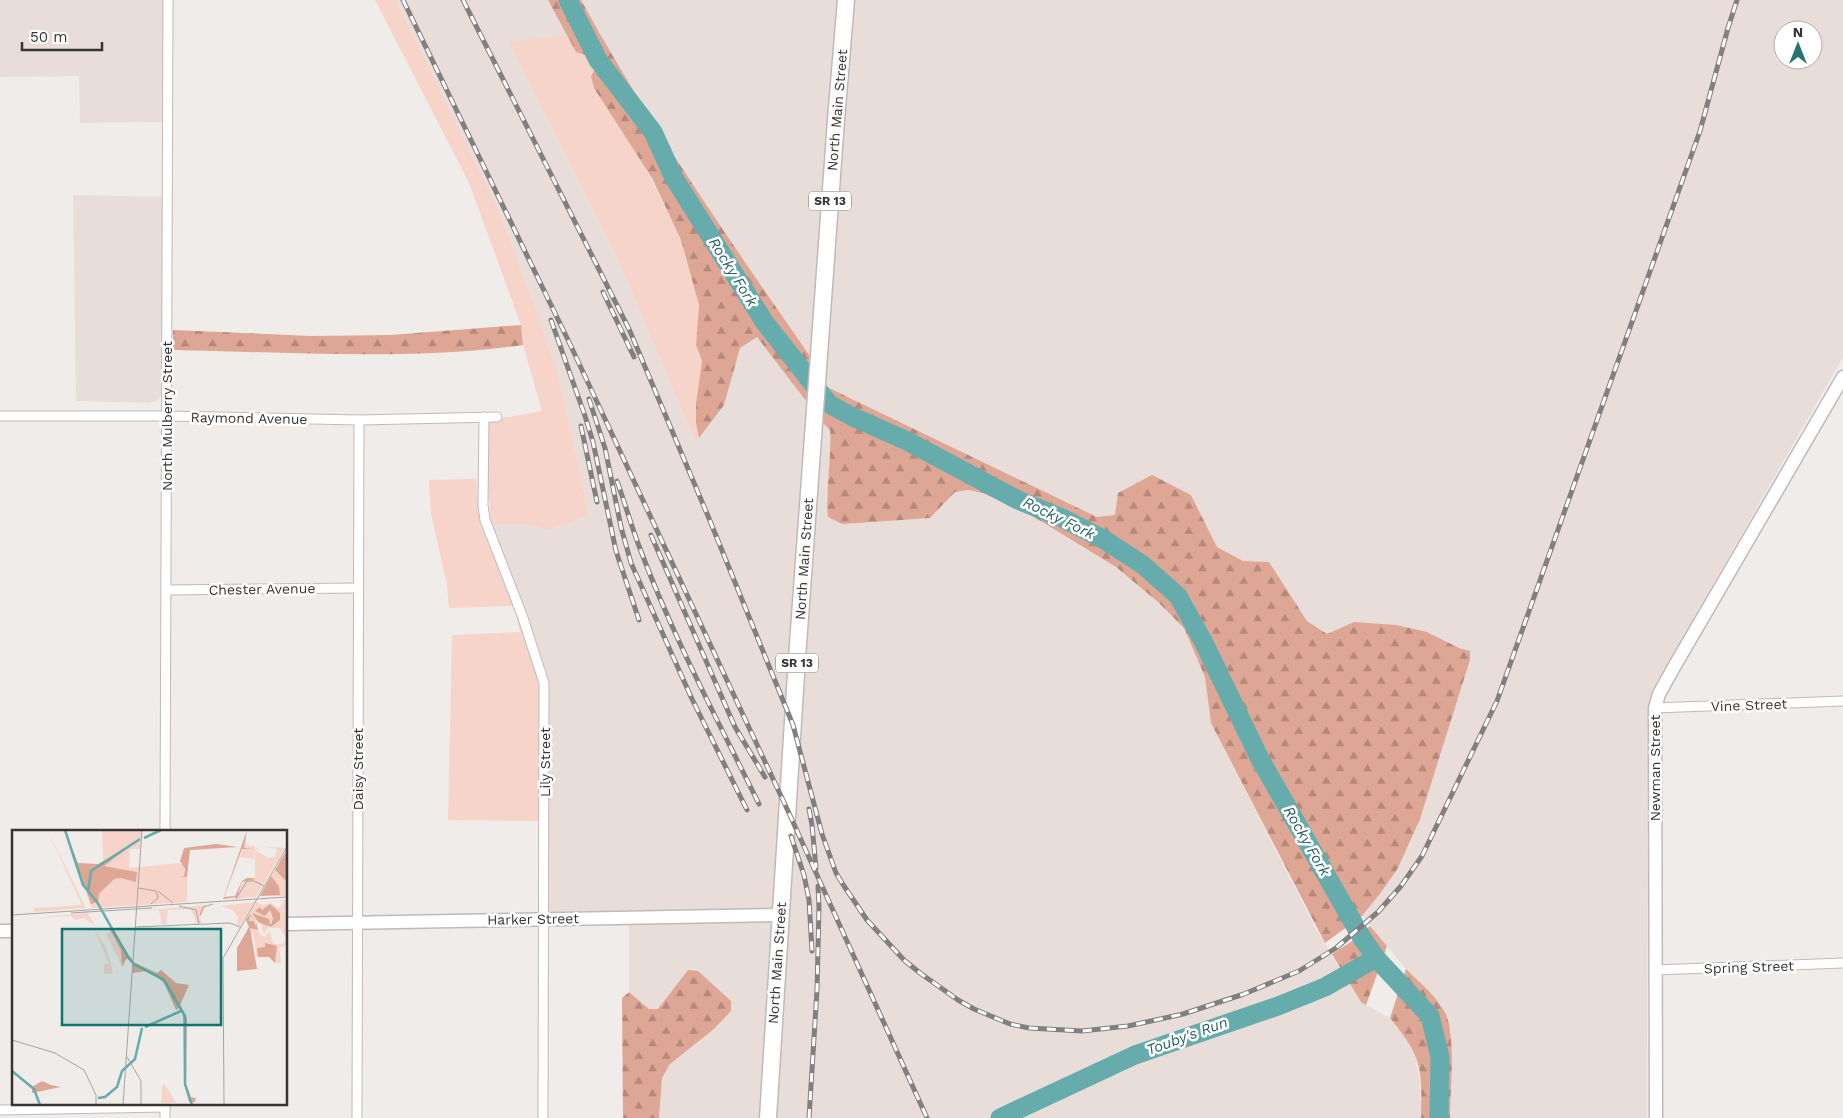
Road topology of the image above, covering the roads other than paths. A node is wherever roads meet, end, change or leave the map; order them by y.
1 (168, 0) edge
2 (846, 0) edge
3 (1843, 377) edge
4 (0, 416) edge
5 (166, 416) junction
6 (484, 417) junction
7 (497, 417) dead end
8 (359, 420) junction
9 (358, 588) junction
10 (167, 590) junction
11 (1843, 701) edge
12 (1655, 708) junction
13 (165, 830) edge
14 (780, 915) junction
15 (544, 918) junction
16 (357, 922) junction
17 (288, 924) edge
18 (1843, 963) edge
19 (1655, 970) junction
20 (165, 1106) edge
21 (0, 1110) edge
22 (165, 1118) edge
23 (357, 1118) edge
24 (543, 1118) edge
25 (768, 1118) edge
26 (1656, 1118) edge

1 - 5 street, North Mulberry Street
2 - 14 highway, North Main Street / SR 13
3 - 12 street, Newman Street
4 - 5 street, Raymond Avenue
5 - 8 street, Raymond Avenue
5 - 10 street, North Mulberry Street
6 - 7 street, Raymond Avenue
6 - 8 street, Raymond Avenue
6 - 15 street, Lily Street
8 - 9 street, Daisy Street
9 - 10 street, Chester Avenue
9 - 16 street, Daisy Street
10 - 13 street, North Mulberry Street
11 - 12 street, Vine Street
12 - 19 street, Newman Street
14 - 15 street, Harker Street
14 - 25 highway, North Main Street / SR 13
15 - 16 street, Harker Street
15 - 24 street, Lily Street
16 - 17 street, Harker Street
16 - 23 street, Daisy Street
18 - 19 street, Spring Street
19 - 26 street, Newman Street
20 - 21 street
20 - 22 street

